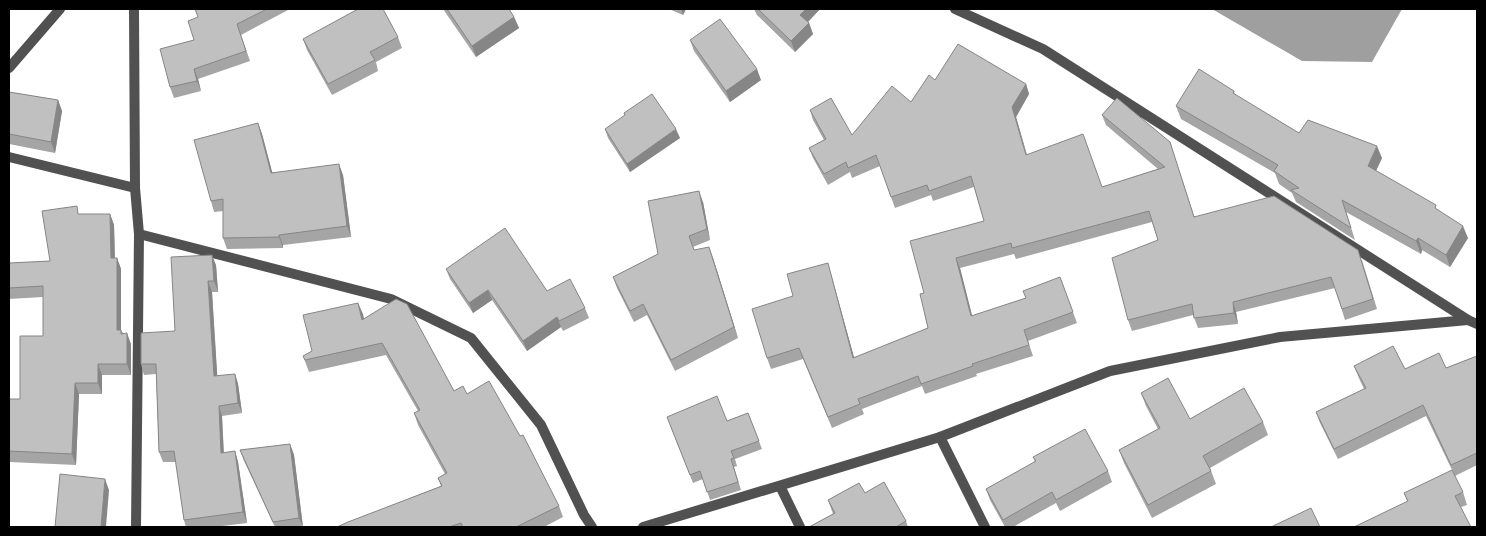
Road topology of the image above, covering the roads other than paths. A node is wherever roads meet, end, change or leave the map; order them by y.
1 (60, 9) edge
2 (134, 9) edge
3 (955, 9) edge
4 (9, 68) edge
5 (9, 157) edge
6 (135, 188) junction
7 (139, 234) junction
8 (1473, 322) edge
9 (940, 437) junction
10 (780, 486) junction
11 (136, 527) edge
12 (592, 527) edge
13 (643, 527) edge
14 (800, 527) edge
15 (985, 527) edge

1 - 4 street
2 - 6 street
3 - 8 street
5 - 6 street
6 - 7 street
7 - 11 street
7 - 12 street
8 - 9 street
9 - 10 street
9 - 15 street
10 - 13 street
10 - 14 street

